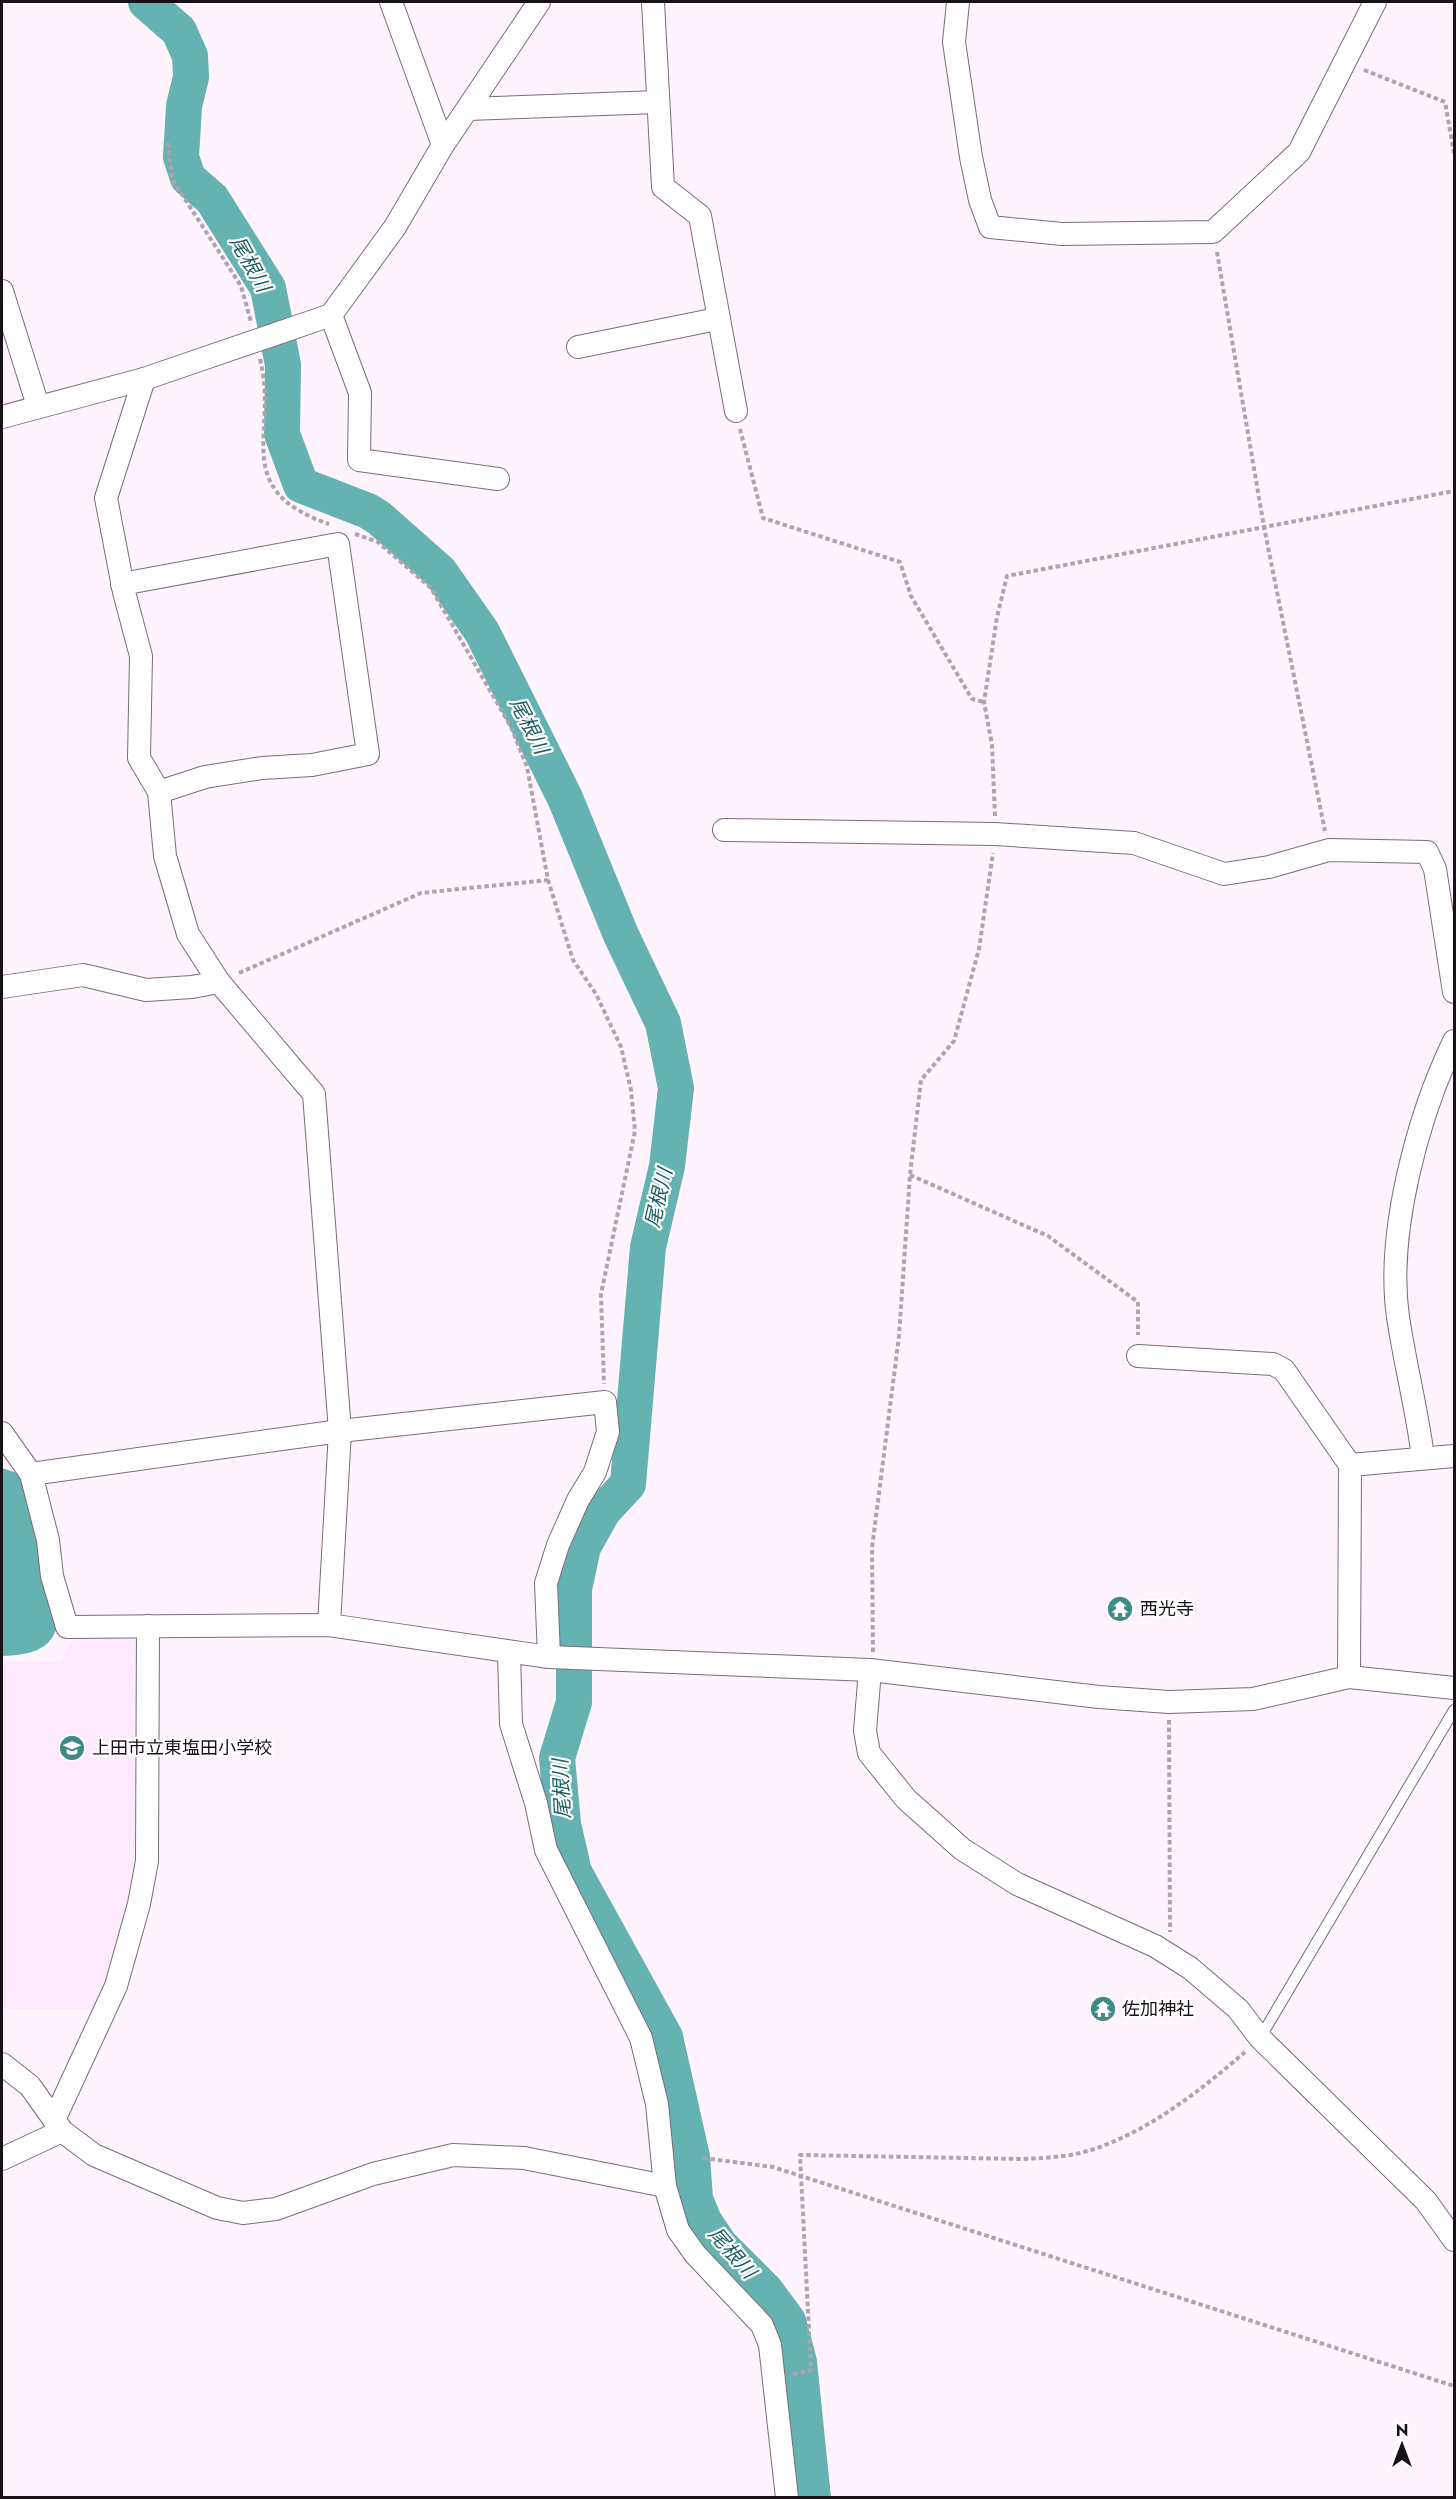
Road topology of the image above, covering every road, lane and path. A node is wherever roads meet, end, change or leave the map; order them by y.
1 (391, 2) edge
2 (539, 2) edge
3 (653, 2) edge
4 (958, 2) edge
5 (1375, 2) edge
6 (1346, 63) junction
7 (658, 102) junction
8 (468, 109) junction
9 (168, 144) dead end
10 (443, 146) junction
11 (1455, 153) edge
12 (1213, 232) junction
13 (2, 291) edge
14 (331, 315) junction
15 (717, 319) junction
16 (259, 340) junction
17 (578, 346) dead end
18 (144, 379) junction
19 (38, 406) junction
20 (735, 411) joint
21 (2, 417) edge
22 (498, 480) dead end
23 (1455, 491) edge
24 (1264, 527) junction
25 (337, 528) dead end
26 (347, 531) dead end
27 (122, 584) junction
28 (984, 702) junction
29 (159, 792) junction
30 (724, 830) dead end
31 (995, 834) junction
32 (1329, 850) junction
33 (548, 880) junction
34 (219, 982) junction
35 (2, 987) edge
36 (1455, 992) edge
37 (1455, 1041) edge
38 (910, 1175) junction
39 (1138, 1356) joint
40 (605, 1402) junction
41 (340, 1431) junction
42 (2, 1433) edge
43 (1455, 1456) edge
44 (1423, 1457) junction
45 (18, 1463) edge
46 (1350, 1465) junction
47 (329, 1625) junction
48 (148, 1626) junction
49 (509, 1653) junction
50 (565, 1657) junction
51 (870, 1670) junction
52 (1349, 1677) junction
53 (1455, 1688) edge
54 (1169, 1702) junction
55 (1455, 1710) edge
56 (1170, 1955) junction
57 (1260, 2038) junction
58 (2, 2064) edge
59 (58, 2125) junction
60 (703, 2158) dead end
61 (2, 2159) edge
62 (801, 2176) junction
63 (665, 2186) junction
64 (1455, 2240) edge
65 (774, 2378) junction
66 (1455, 2386) edge
67 (787, 2498) edge

1 - 10 street
2 - 8 street
3 - 7 street
4 - 12 street
5 - 6 street
6 - 11 path
6 - 12 street
7 - 8 street
7 - 15 street
8 - 10 street
9 - 16 path
10 - 14 street
12 - 24 path
13 - 19 street
14 - 16 street
14 - 22 street
15 - 17 street
15 - 20 street
16 - 18 street
16 - 25 path
18 - 19 street
18 - 27 street
19 - 21 street
20 - 28 path
23 - 24 path
24 - 28 path
24 - 32 path
26 - 33 path
27 - 29 street
27 - 29 street
28 - 31 path
29 - 34 street
30 - 31 street
31 - 32 street
31 - 38 path
32 - 36 street
33 - 34 path
33 - 40 path
34 - 35 street
34 - 41 street
37 - 44 street
38 - 39 path
38 - 51 path
39 - 46 street
40 - 41 street
40 - 50 street
41 - 45 street
41 - 47 street
42 - 45 street
43 - 44 street
44 - 46 street
45 - 48 street
46 - 52 street
47 - 48 street
47 - 49 street
48 - 59 street
49 - 50 street
49 - 63 street
50 - 51 street
51 - 54 street
51 - 56 street
52 - 53 street
52 - 54 street
54 - 56 path
55 - 57 lane
56 - 57 street
57 - 62 path
57 - 64 street
58 - 59 street
59 - 61 street
59 - 63 street
60 - 62 path
62 - 65 path
62 - 66 path
63 - 65 street
65 - 67 street

